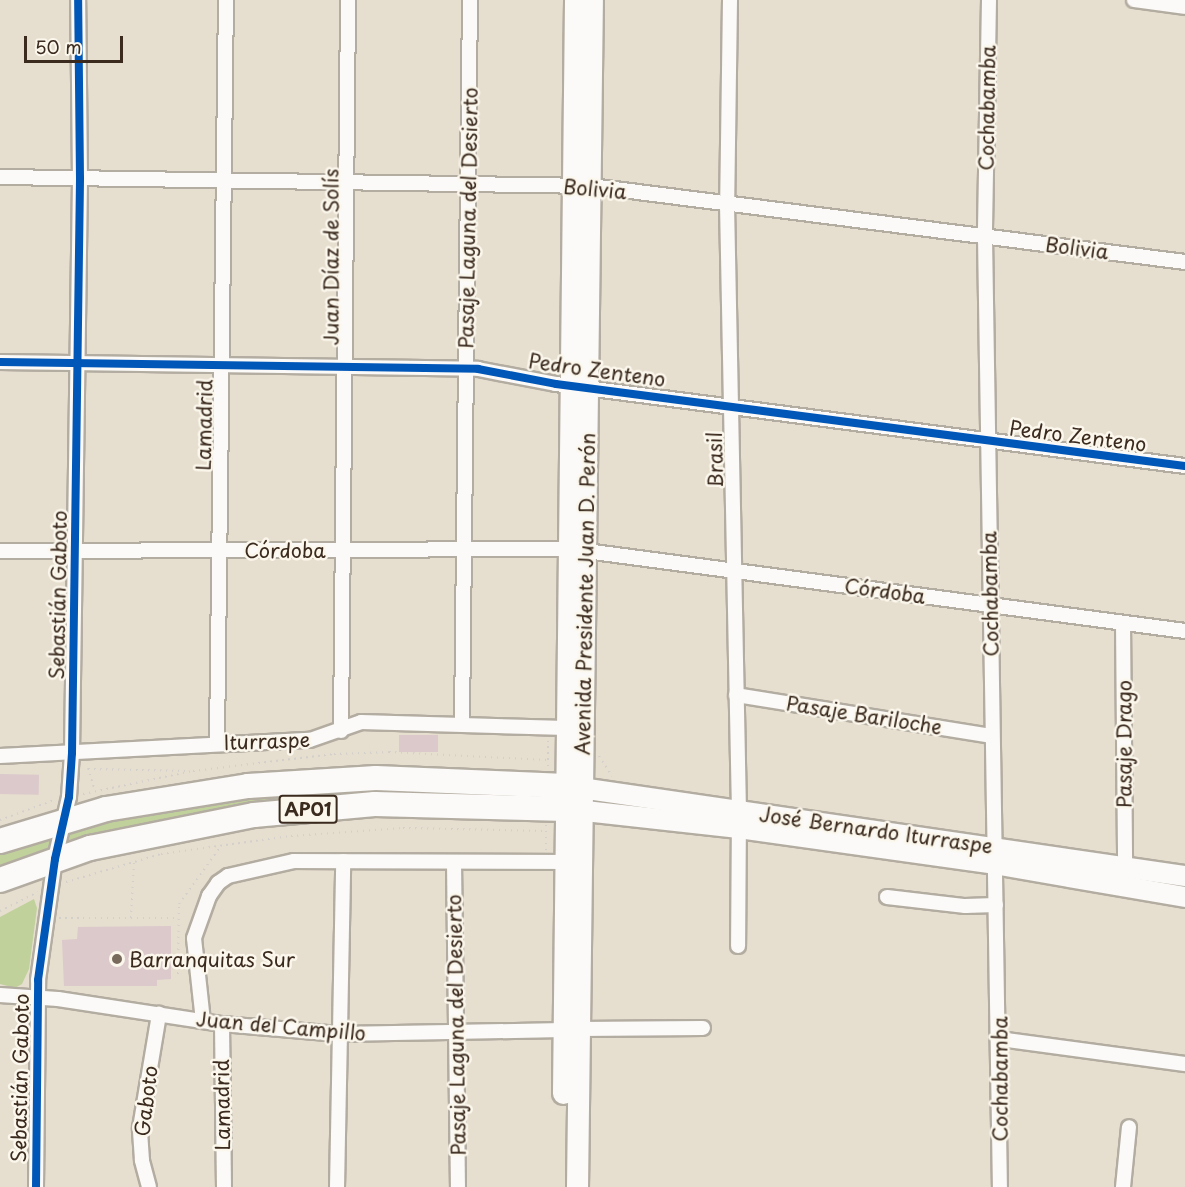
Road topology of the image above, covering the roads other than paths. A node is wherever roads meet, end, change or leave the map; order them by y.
1 (78, 0) edge
2 (225, 0) edge
3 (348, 0) edge
4 (470, 0) edge
5 (575, 0) edge
6 (592, 0) edge
7 (730, 0) edge
8 (989, 0) edge
9 (1134, 0) edge
10 (1185, 7) edge
11 (0, 177) edge
12 (80, 178) junction
13 (222, 178) junction
14 (347, 180) junction
15 (470, 183) junction
16 (581, 186) junction
17 (727, 204) junction
18 (985, 237) junction
19 (1185, 262) edge
20 (0, 362) edge
21 (76, 362) junction
22 (222, 364) junction
23 (347, 365) junction
24 (466, 368) junction
25 (579, 386) junction
26 (731, 404) junction
27 (988, 441) junction
28 (1185, 466) edge
29 (218, 550) junction
30 (343, 550) junction
31 (578, 550) junction
32 (0, 551) edge
33 (76, 551) junction
34 (464, 552) junction
35 (733, 571) junction
36 (991, 605) junction
37 (1124, 623) junction
38 (1185, 631) edge
39 (736, 695) junction
40 (462, 723) junction
41 (558, 729) junction
42 (341, 731) junction
43 (992, 735) junction
44 (217, 742) junction
45 (72, 753) junction
46 (0, 756) edge
47 (565, 797) junction
48 (65, 820) junction
49 (739, 820) junction
50 (0, 841) edge
51 (994, 855) junction
52 (55, 859) junction
53 (343, 861) junction
54 (454, 862) junction
55 (556, 862) junction
56 (1125, 865) junction
57 (1185, 876) edge
58 (0, 880) edge
59 (887, 897) dead end
60 (1185, 897) edge
61 (996, 905) junction
62 (738, 946) dead end
63 (0, 995) edge
64 (37, 1000) junction
65 (159, 1014) junction
66 (203, 1021) junction
67 (222, 1024) junction
68 (703, 1028) dead end
69 (572, 1029) junction
70 (339, 1034) junction
71 (456, 1034) junction
72 (1000, 1039) junction
73 (1185, 1064) edge
74 (1129, 1127) dead end
75 (36, 1187) edge
76 (149, 1187) edge
77 (224, 1187) edge
78 (337, 1187) edge
79 (458, 1187) edge
80 (563, 1187) edge
81 (577, 1187) edge
82 (1000, 1187) edge
83 (1123, 1187) edge

1 - 12 street, Sebastián Gaboto
2 - 13 street, Lamadrid
3 - 14 street, Juan Díaz de Solís
4 - 15 street, Pasaje Laguna del Desierto
5 - 16 main road, Avenida Presidente Juan D. Perón
6 - 16 main road, Avenida Presidente Juan D. Perón
7 - 17 street, Brasil
8 - 18 street, Cochabamba
9 - 10 street
11 - 12 street, Bolivia
12 - 13 street, Bolivia
12 - 21 street, Sebastián Gaboto
13 - 14 street, Bolivia
13 - 22 street, Lamadrid
14 - 15 street, Bolivia
14 - 23 street, Juan Díaz de Solís
15 - 16 street, Bolivia
15 - 24 street, Pasaje Laguna del Desierto
16 - 17 street, Bolivia
16 - 25 main road, Avenida Presidente Juan D. Perón
17 - 18 street, Bolivia
17 - 26 street, Brasil
18 - 19 street, Bolivia
18 - 27 street, Cochabamba
20 - 21 street, Pedro Zenteno
21 - 22 street, Pedro Zenteno
21 - 33 street, Sebastián Gaboto
22 - 23 street, Pedro Zenteno
22 - 29 street, Lamadrid
23 - 24 street, Pedro Zenteno
23 - 30 street, Juan Díaz de Solís
24 - 25 street, Pedro Zenteno
24 - 34 street, Pasaje Laguna del Desierto
25 - 26 street, Pedro Zenteno
25 - 31 main road, Avenida Presidente Juan D. Perón
26 - 27 street, Pedro Zenteno
26 - 35 street, Brasil
27 - 28 street, Pedro Zenteno
27 - 36 street, Cochabamba
29 - 30 street, Córdoba
29 - 33 street, Córdoba
29 - 44 street, Lamadrid
30 - 34 street, Córdoba
30 - 42 street, Juan Díaz de Solís
31 - 34 street, Córdoba
31 - 35 street, Córdoba
31 - 41 main road, Avenida Presidente Juan D. Perón
31 - 47 main road, Avenida Presidente Juan D. Perón
32 - 33 street, Córdoba
33 - 45 street, Sebastián Gaboto
34 - 40 street, Pasaje Laguna del Desierto
35 - 36 street, Córdoba
35 - 39 street, Brasil
36 - 37 street, Córdoba
36 - 43 street, Cochabamba
37 - 38 street, Córdoba
37 - 56 street, Pasaje Drago
39 - 43 street, Pasaje Bariloche
39 - 49 street, Brasil
40 - 41 street, Iturraspe
40 - 42 street, Iturraspe
41 - 47 main road, Avenida Presidente Juan D. Perón
42 - 44 street, Iturraspe
43 - 51 street, Cochabamba
44 - 45 street, Iturraspe
45 - 46 street, Iturraspe
45 - 48 street, Sebastián Gaboto
47 - 48 highway, AP01
47 - 49 main road, José Bernardo Iturraspe
47 - 49 main road, José Bernardo Iturraspe
47 - 52 highway, AP01
47 - 55 main road, Avenida Presidente Juan D. Perón
47 - 69 main road, Avenida Presidente Juan D. Perón
48 - 50 highway, AP01
48 - 52 street, Sebastián Gaboto
49 - 51 main road, José Bernardo Iturraspe
49 - 62 street, Brasil
51 - 56 main road, José Bernardo Iturraspe
51 - 60 main road, José Bernardo Iturraspe
51 - 61 street, Cochabamba
52 - 58 highway, AP01
52 - 64 street, Sebastián Gaboto
53 - 54 street
53 - 66 street
53 - 70 street
54 - 55 street
54 - 71 street, Pasaje Laguna del Desierto
55 - 69 main road, Avenida Presidente Juan D. Perón
56 - 57 main road, José Bernardo Iturraspe
59 - 61 street
61 - 72 street, Cochabamba
63 - 64 street, Juan del Campillo
64 - 65 street, Juan del Campillo
64 - 75 street, Sebastián Gaboto
65 - 66 street, Juan del Campillo
65 - 76 street, Gaboto
66 - 67 street, Juan del Campillo
67 - 70 street, Juan del Campillo
67 - 77 street, Lamadrid
68 - 69 street, Juan del Campillo
69 - 71 street, Juan del Campillo
69 - 80 main road, Avenida Presidente Juan D. Perón
69 - 81 main road, Avenida Presidente Juan D. Perón
70 - 71 street, Juan del Campillo
70 - 78 street
71 - 79 street, Pasaje Laguna del Desierto
72 - 73 street
72 - 82 street, Cochabamba
74 - 83 street

